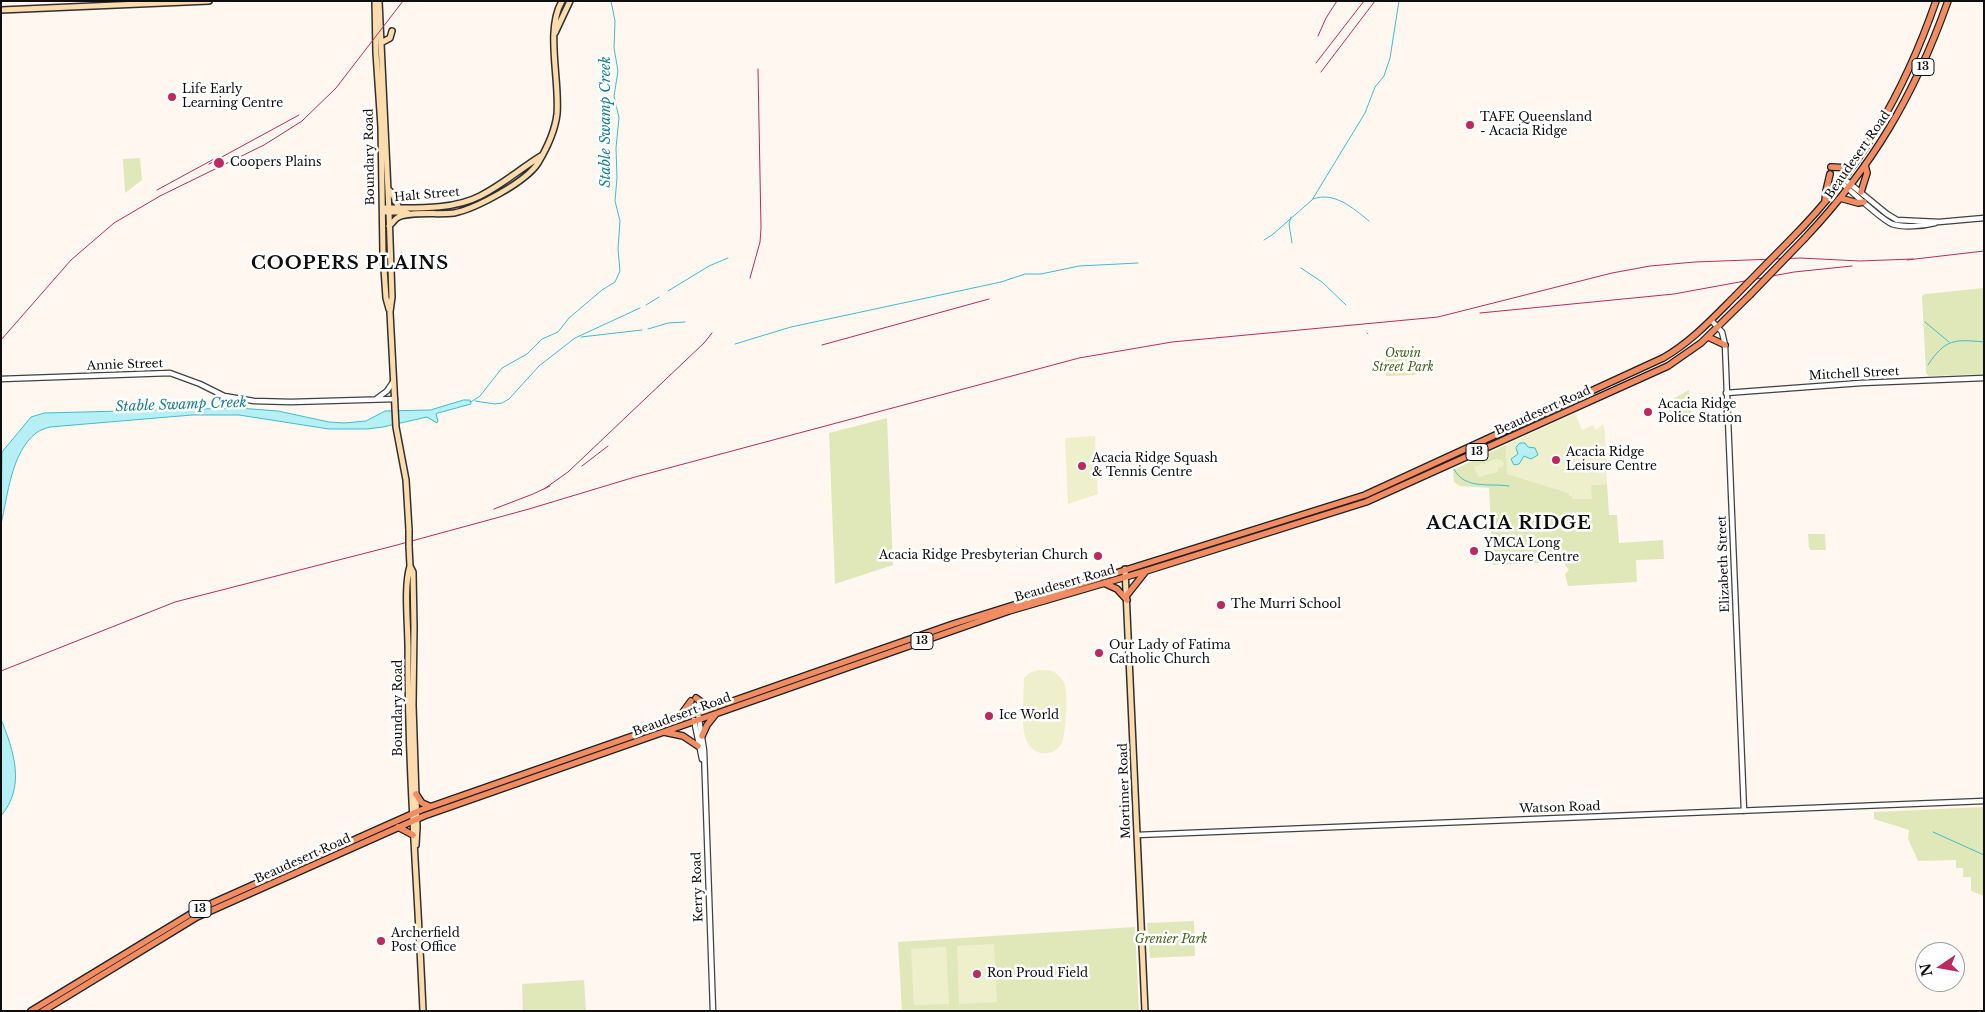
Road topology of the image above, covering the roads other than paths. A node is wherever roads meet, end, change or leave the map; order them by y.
1 (209, 1) edge
2 (375, 1) edge
3 (379, 1) edge
4 (562, 1) edge
5 (570, 1) edge
6 (1936, 1) edge
7 (1948, 1) edge
8 (1, 10) edge
9 (392, 30) dead end
10 (554, 33) junction
11 (381, 43) junction
12 (541, 155) junction
13 (1865, 165) junction
14 (1851, 168) junction
15 (1842, 180) junction
16 (1850, 186) junction
17 (388, 189) junction
18 (1861, 192) junction
19 (1840, 198) junction
20 (1825, 201) junction
21 (1864, 202) junction
22 (399, 208) junction
23 (389, 210) junction
24 (382, 211) junction
25 (413, 215) junction
26 (1984, 218) edge
27 (1939, 222) junction
28 (389, 226) junction
29 (390, 312) junction
30 (1711, 320) junction
31 (1718, 327) junction
32 (1708, 337) junction
33 (1724, 344) junction
34 (1984, 378) edge
35 (1, 379) edge
36 (394, 381) junction
37 (1726, 393) junction
38 (395, 399) junction
39 (375, 400) junction
40 (410, 566) junction
41 (1125, 570) junction
42 (1146, 571) junction
43 (1126, 577) junction
44 (1104, 583) junction
45 (1127, 597) junction
46 (715, 710) junction
47 (695, 714) junction
48 (677, 720) junction
49 (697, 720) junction
50 (664, 732) junction
51 (702, 736) junction
52 (698, 746) junction
53 (704, 763) junction
54 (416, 794) junction
55 (1984, 801) edge
56 (429, 806) junction
57 (1744, 811) junction
58 (414, 816) junction
59 (398, 827) junction
60 (413, 835) junction
61 (1137, 835) junction
62 (415, 850) junction
63 (31, 1011) edge
64 (43, 1011) edge
65 (423, 1011) edge
66 (713, 1011) edge
67 (1144, 1011) edge

1 - 8 main road
2 - 24 main road, Boundary Road
3 - 11 main road, Boundary Road
4 - 10 main road, Halt Street
5 - 10 main road
6 - 14 highway, Beaudesert Road / 13
7 - 13 highway, Beaudesert Road / 13
9 - 11 main road
10 - 12 main road, Halt Street
11 - 17 main road, Boundary Road
12 - 22 main road, Halt Street
12 - 25 main road, Halt Street
13 - 16 highway, Beaudesert Road / 13
13 - 18 highway
14 - 15 highway, Beaudesert Road / 13
14 - 20 highway
15 - 16 street
15 - 20 highway, Beaudesert Road / 13
16 - 18 street
16 - 19 highway, Beaudesert Road / 13
16 - 21 street
17 - 22 main road
17 - 23 main road, Boundary Road
18 - 27 street
19 - 21 highway
19 - 31 highway, Beaudesert Road / 13, bridge
20 - 30 highway, Beaudesert Road / 13, bridge
21 - 27 street
22 - 23 main road, Halt Street
23 - 24 main road, Halt Street
23 - 25 main road, Halt Street
23 - 28 main road, Boundary Road
24 - 29 main road, Boundary Road
25 - 28 main road
26 - 27 street
28 - 29 main road, Boundary Road
29 - 36 main road, Boundary Road
30 - 31 street, Elizabeth Street
30 - 41 highway, Beaudesert Road / 13
31 - 32 highway, Beaudesert Road / 13
31 - 33 street, Elizabeth Street
32 - 33 highway
32 - 42 highway, Beaudesert Road / 13
33 - 37 street, Elizabeth Street
34 - 37 street, Mitchell Street
35 - 39 street, Annie Street
36 - 38 main road, Boundary Road
36 - 39 street
37 - 57 street, Elizabeth Street
38 - 39 street, Annie Street
38 - 40 main road, Boundary Road, bridge
40 - 54 main road, Boundary Road
40 - 58 main road, Boundary Road
41 - 43 main road, Mortimer Road
41 - 46 highway, Beaudesert Road / 13
42 - 43 highway, Beaudesert Road / 13
42 - 45 highway
43 - 44 highway, Beaudesert Road / 13
43 - 45 main road, Mortimer Road
44 - 45 highway
44 - 46 highway, Beaudesert Road / 13
45 - 61 main road, Mortimer Road
46 - 47 highway, Beaudesert Road / 13
46 - 48 highway
46 - 49 highway, Beaudesert Road / 13
46 - 51 highway
47 - 48 highway, Beaudesert Road / 13
47 - 49 street, Kerry Road
48 - 56 highway, Beaudesert Road / 13
49 - 50 highway, Beaudesert Road / 13
49 - 51 street, Kerry Road
49 - 52 street, Kerry Road
50 - 52 highway
50 - 58 highway, Beaudesert Road / 13
51 - 53 street, Kerry Road
52 - 53 street, Kerry Road
53 - 66 street, Kerry Road
54 - 56 highway
54 - 58 main road, Boundary Road
55 - 57 street, Watson Road
56 - 58 highway, Beaudesert Road / 13
57 - 61 street, Watson Road
58 - 59 highway, Beaudesert Road / 13
58 - 60 main road, Boundary Road
58 - 62 main road, Boundary Road
58 - 63 highway, Beaudesert Road / 13
59 - 60 highway
59 - 64 highway, Beaudesert Road / 13
60 - 62 main road, Boundary Road
61 - 67 main road, Mortimer Road
62 - 65 main road, Boundary Road

